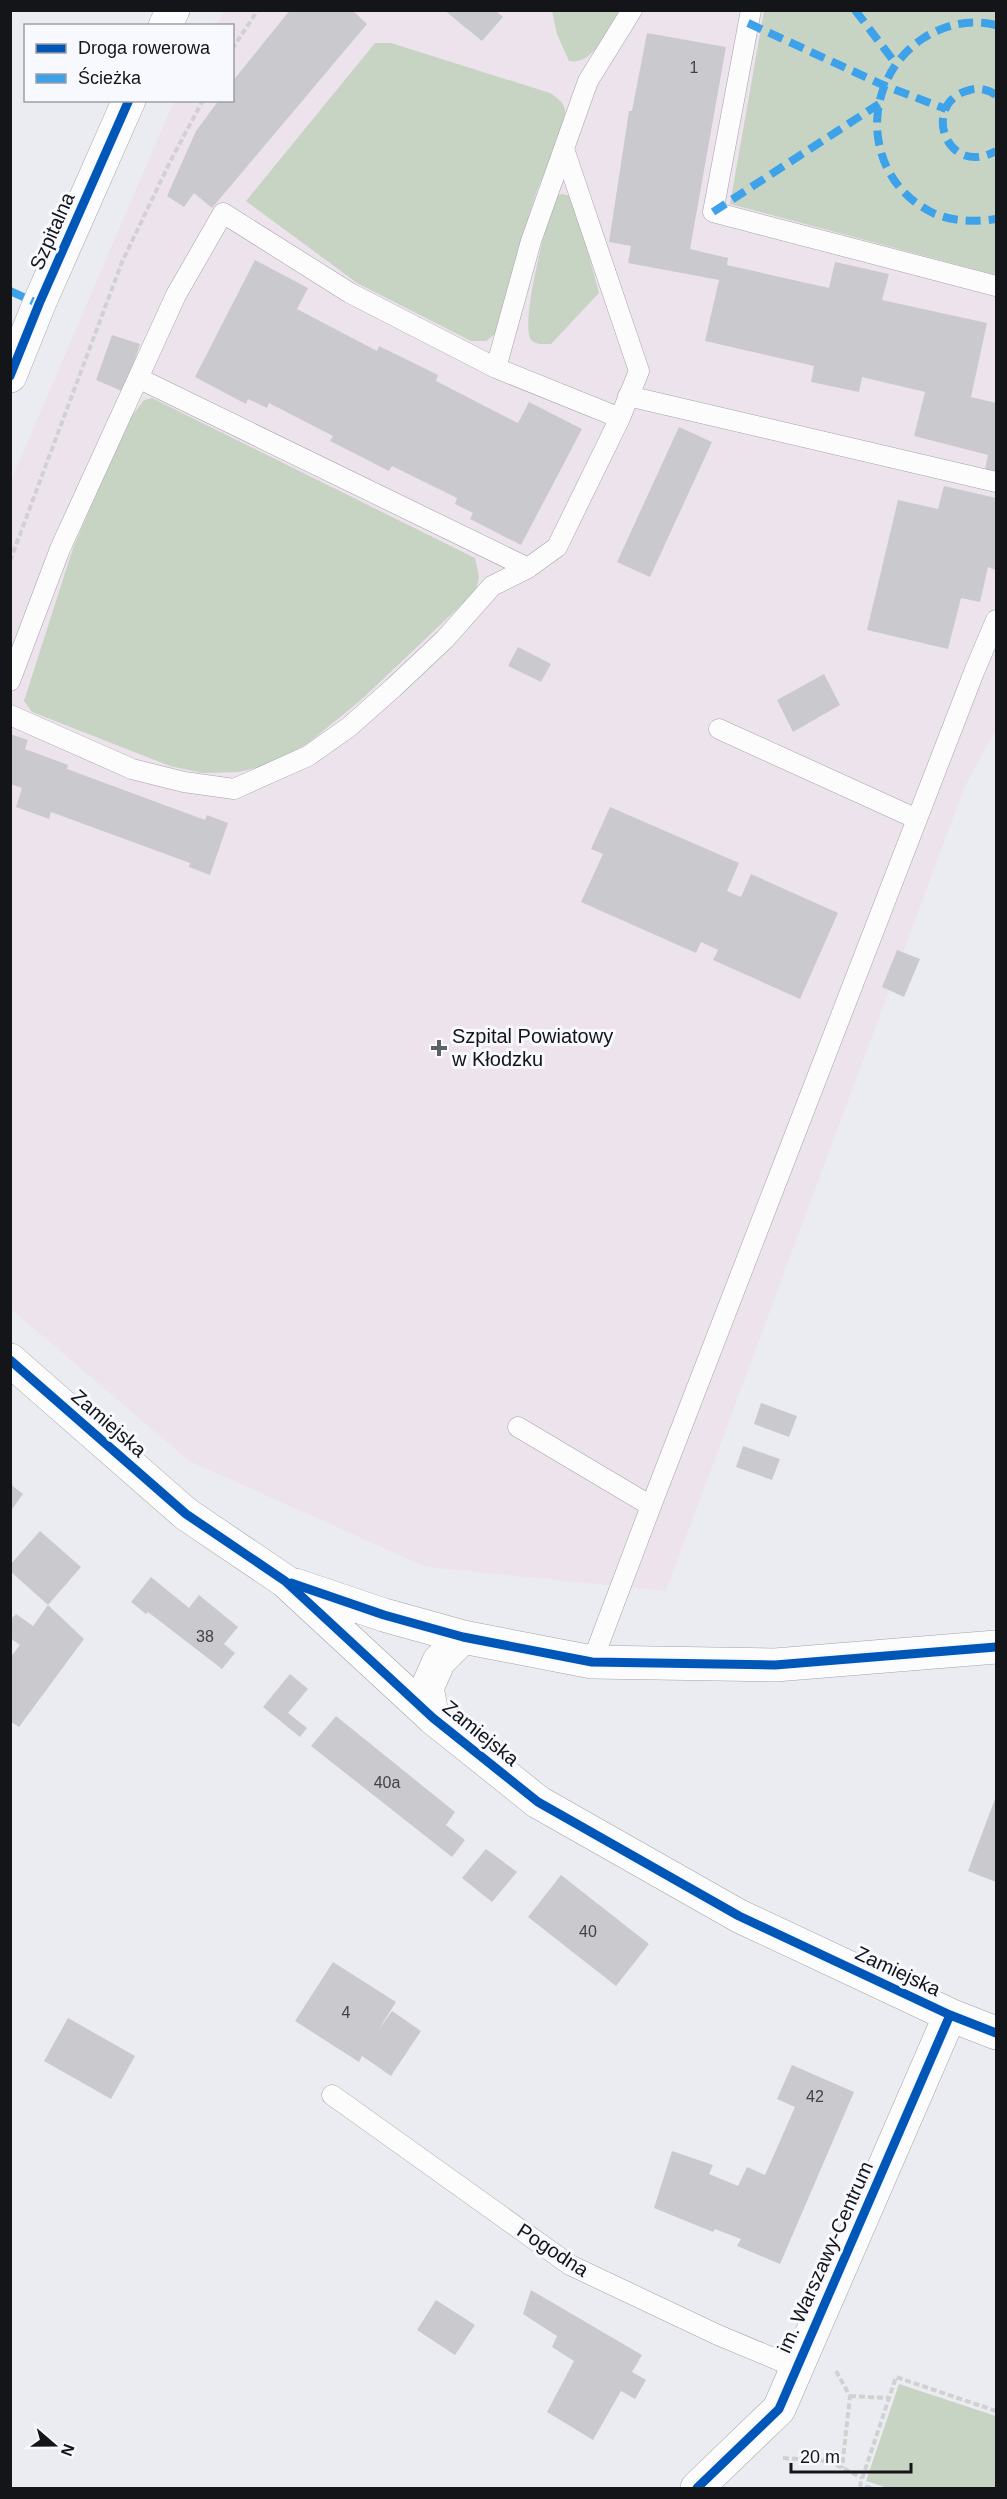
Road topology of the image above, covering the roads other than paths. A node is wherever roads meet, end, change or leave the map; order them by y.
1 (172, 10) edge
2 (632, 10) edge
3 (751, 10) edge
4 (166, 24) edge
5 (128, 102) edge
6 (564, 149) junction
7 (996, 286) edge
8 (496, 368) junction
9 (10, 376) edge
10 (138, 378) junction
11 (628, 396) junction
12 (620, 418) junction
13 (996, 482) edge
14 (528, 568) junction
15 (996, 620) edge
16 (10, 681) edge
17 (10, 715) edge
18 (719, 729) dead end
19 (917, 819) junction
20 (10, 1360) edge
21 (518, 1427) dead end
22 (651, 1506) junction
23 (285, 1581) junction
24 (463, 1637) junction
25 (996, 1647) edge
26 (592, 1662) junction
27 (433, 1718) junction
28 (950, 2015) junction
29 (996, 2033) edge
30 (332, 2095) dead end
31 (797, 2368) junction
32 (697, 2488) edge

1 - 4 street
2 - 6 lane
3 - 7 lane
5 - 9 street, Szpitalna
6 - 8 lane
6 - 11 lane
8 - 10 lane
8 - 12 lane
10 - 14 lane
10 - 16 lane
11 - 12 lane
11 - 13 lane
12 - 14 lane
14 - 17 lane
15 - 19 lane
18 - 19 lane
19 - 22 lane
20 - 23 street, Zamiejska
21 - 22 lane
22 - 26 lane
23 - 24 street
23 - 27 street, Zamiejska
24 - 26 street
24 - 27 street
25 - 26 street
27 - 28 street, Zamiejska
28 - 29 street, Zamiejska
28 - 31 street, im. Warszawy-Centrum
30 - 31 lane, Pogodna
31 - 32 street, im. Warszawy-Centrum

